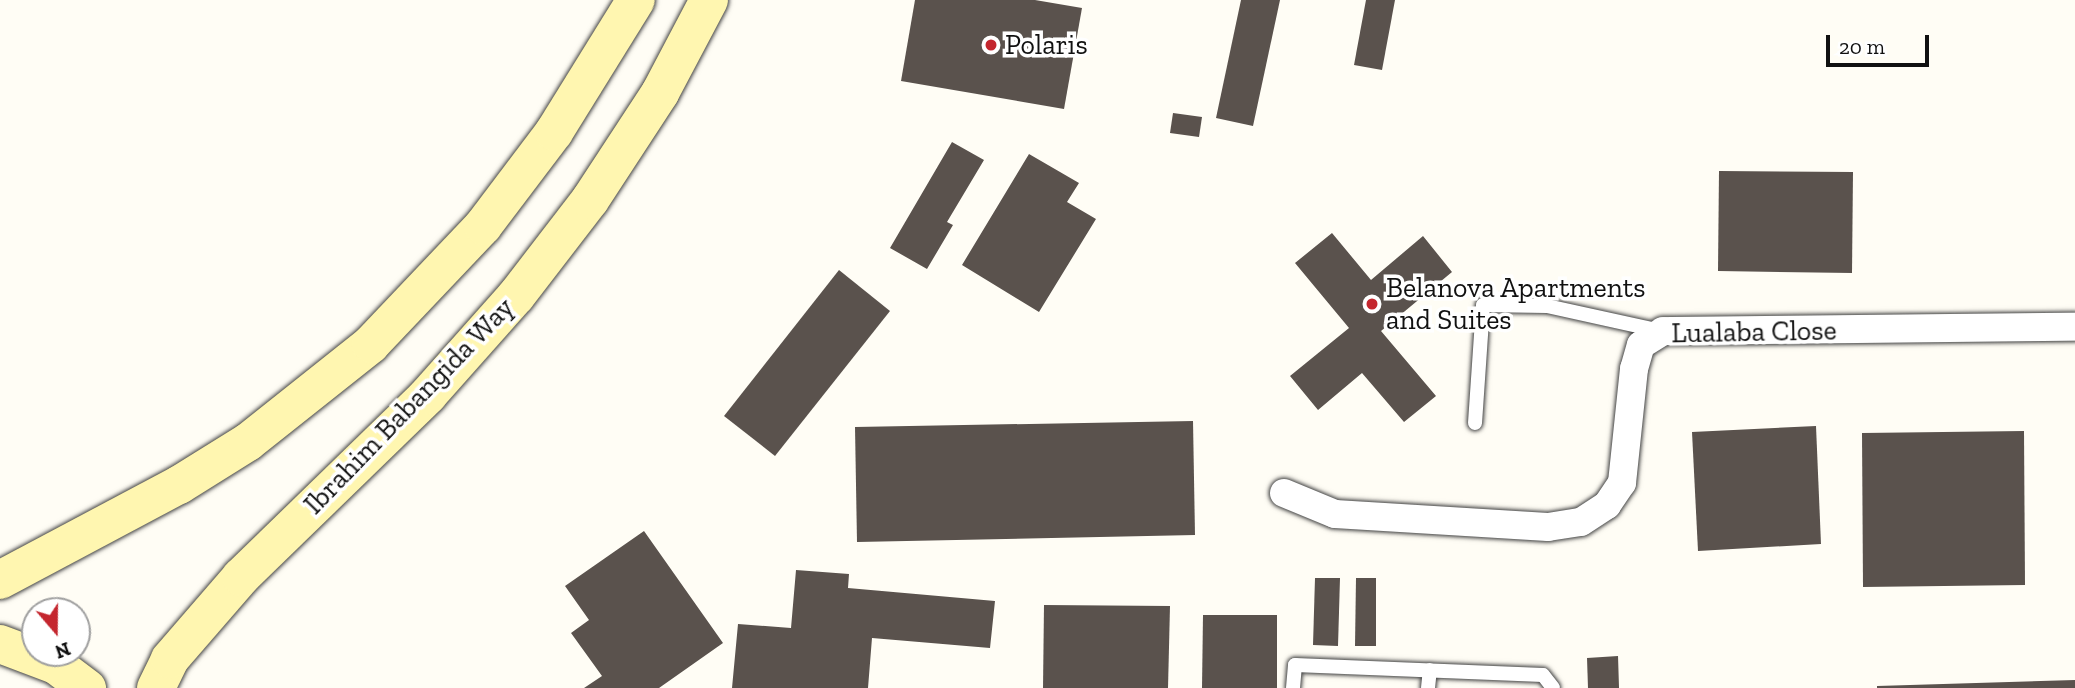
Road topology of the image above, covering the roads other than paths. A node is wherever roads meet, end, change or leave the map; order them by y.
1 (636, 0) edge
2 (709, 0) edge
3 (2075, 327) edge
4 (1663, 331) junction
5 (1475, 423) dead end
6 (1284, 493) dead end
7 (0, 580) edge
8 (0, 644) edge
9 (1430, 670) junction
10 (86, 688) edge
11 (156, 688) edge
12 (1293, 688) edge
13 (1428, 688) edge
14 (1553, 688) edge

1 - 7 main road
2 - 11 main road, Ibrahim Babangida Way
3 - 4 street, Lualaba Close
4 - 5 lane
4 - 6 street, Lualaba Close
8 - 10 main road
9 - 12 lane
9 - 13 lane
9 - 14 lane

